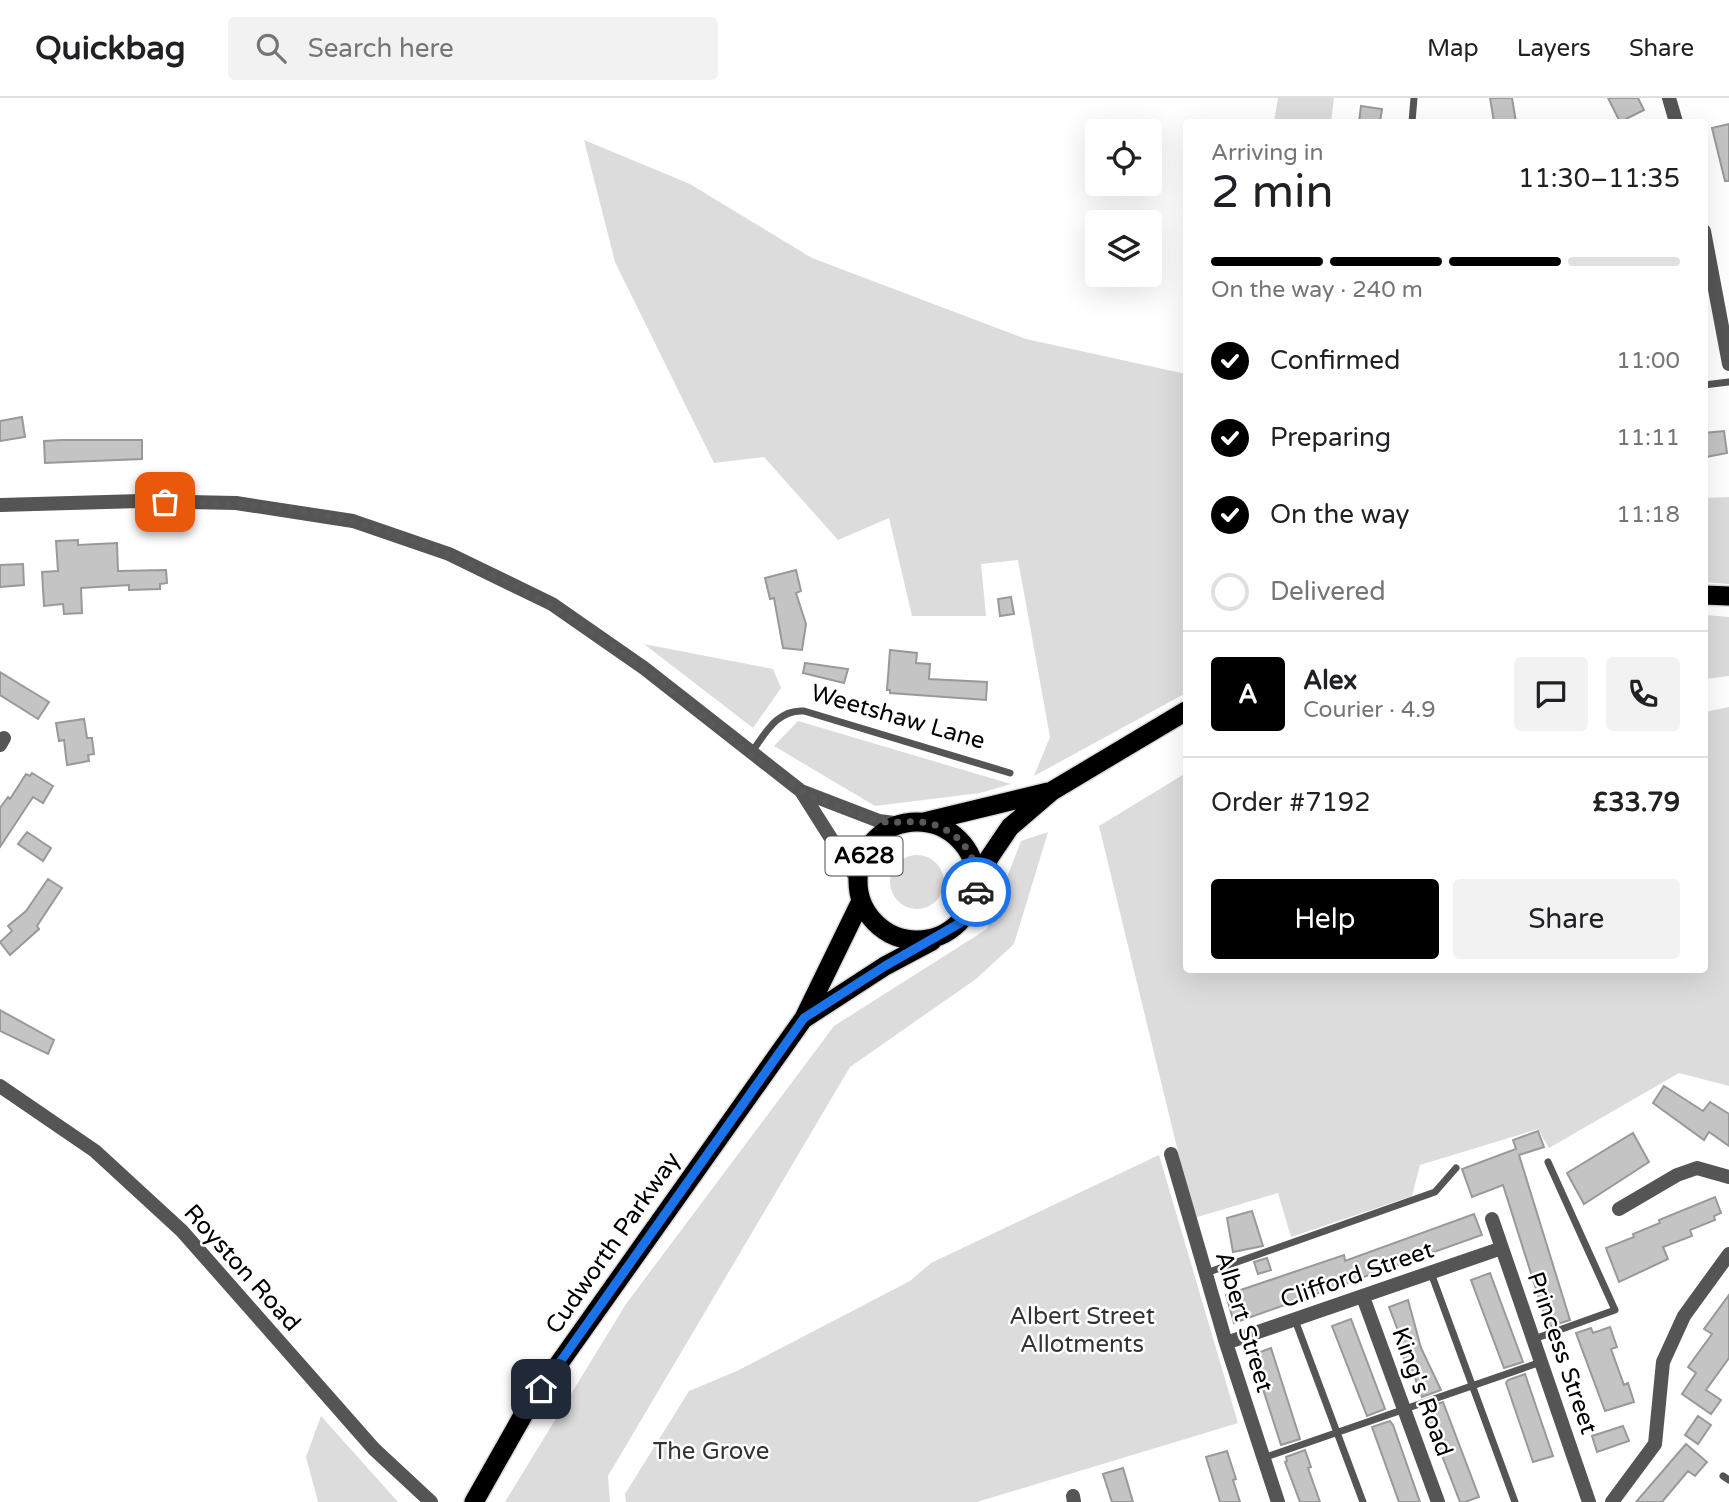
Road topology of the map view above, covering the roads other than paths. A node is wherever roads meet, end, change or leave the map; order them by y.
1 (1414, 98) edge
2 (1669, 98) edge
3 (1412, 119) edge
4 (1675, 119) edge
5 (1708, 251) edge
6 (1729, 364) edge
7 (1729, 382) edge
8 (1708, 385) edge
9 (0, 505) edge
10 (1708, 595) edge
11 (1729, 596) edge
12 (1183, 714) edge
13 (750, 753) junction
14 (1010, 773) dead end
15 (802, 791) junction
16 (1052, 791) junction
17 (923, 822) junction
18 (901, 824) junction
19 (858, 881) junction
20 (977, 888) junction
21 (861, 901) junction
22 (944, 935) junction
23 (804, 1018) junction
24 (0, 1086) edge
25 (1171, 1154) dead end
26 (1548, 1162) dead end
27 (1456, 1168) dead end
28 (1729, 1177) edge
29 (1619, 1209) dead end
30 (1492, 1219) dead end
31 (1502, 1248) junction
32 (1729, 1254) edge
33 (1206, 1273) junction
34 (1431, 1273) junction
35 (1363, 1297) junction
36 (1295, 1320) junction
37 (1533, 1339) junction
38 (1226, 1343) junction
39 (1541, 1362) junction
40 (1473, 1386) junction
41 (1404, 1410) junction
42 (1338, 1433) junction
43 (1263, 1459) junction
44 (430, 1502) edge
45 (474, 1502) edge
46 (1278, 1502) edge
47 (1363, 1502) edge
48 (1438, 1502) edge
49 (1515, 1502) edge
50 (1589, 1502) edge
51 (1612, 1502) edge

1 - 3 lane
2 - 4 street
5 - 6 street
7 - 8 lane
9 - 13 street
10 - 11 highway
12 - 16 highway, Cudworth Parkway / A628
13 - 14 lane, Weetshaw Lane
13 - 15 street
15 - 18 street
15 - 19 street
16 - 17 highway, Cudworth Parkway / A628
16 - 20 highway, Cudworth Parkway / A628
17 - 18 highway, Cudworth Parkway / A628
17 - 20 highway, Cudworth Parkway / A628
18 - 19 highway, Cudworth Parkway / A628
19 - 21 highway, Cudworth Parkway / A628
20 - 22 highway, Cudworth Parkway / A628
21 - 22 highway, Cudworth Parkway / A628
21 - 23 highway, Cudworth Parkway / A628
22 - 23 highway, Cudworth Parkway / A628
23 - 45 highway, Cudworth Parkway / A628
24 - 44 street, Royston Road
25 - 33 street, Albert Street
26 - 37 lane
27 - 33 lane
28 - 29 street
30 - 31 street, Princess Street
31 - 34 street, Clifford Street
31 - 37 street, Princess Street
32 - 51 street
33 - 38 street, Albert Street
34 - 35 street, Clifford Street
34 - 40 lane
35 - 36 street, Clifford Street
35 - 41 street, King's Road
36 - 38 street, Clifford Street
36 - 42 lane
37 - 39 street, Princess Street
38 - 43 street, Albert Street
39 - 40 lane
39 - 50 street, Princess Street
40 - 41 lane
40 - 49 lane
41 - 42 lane
41 - 48 street, King's Road
42 - 43 lane
42 - 47 lane
43 - 46 street, Albert Street

